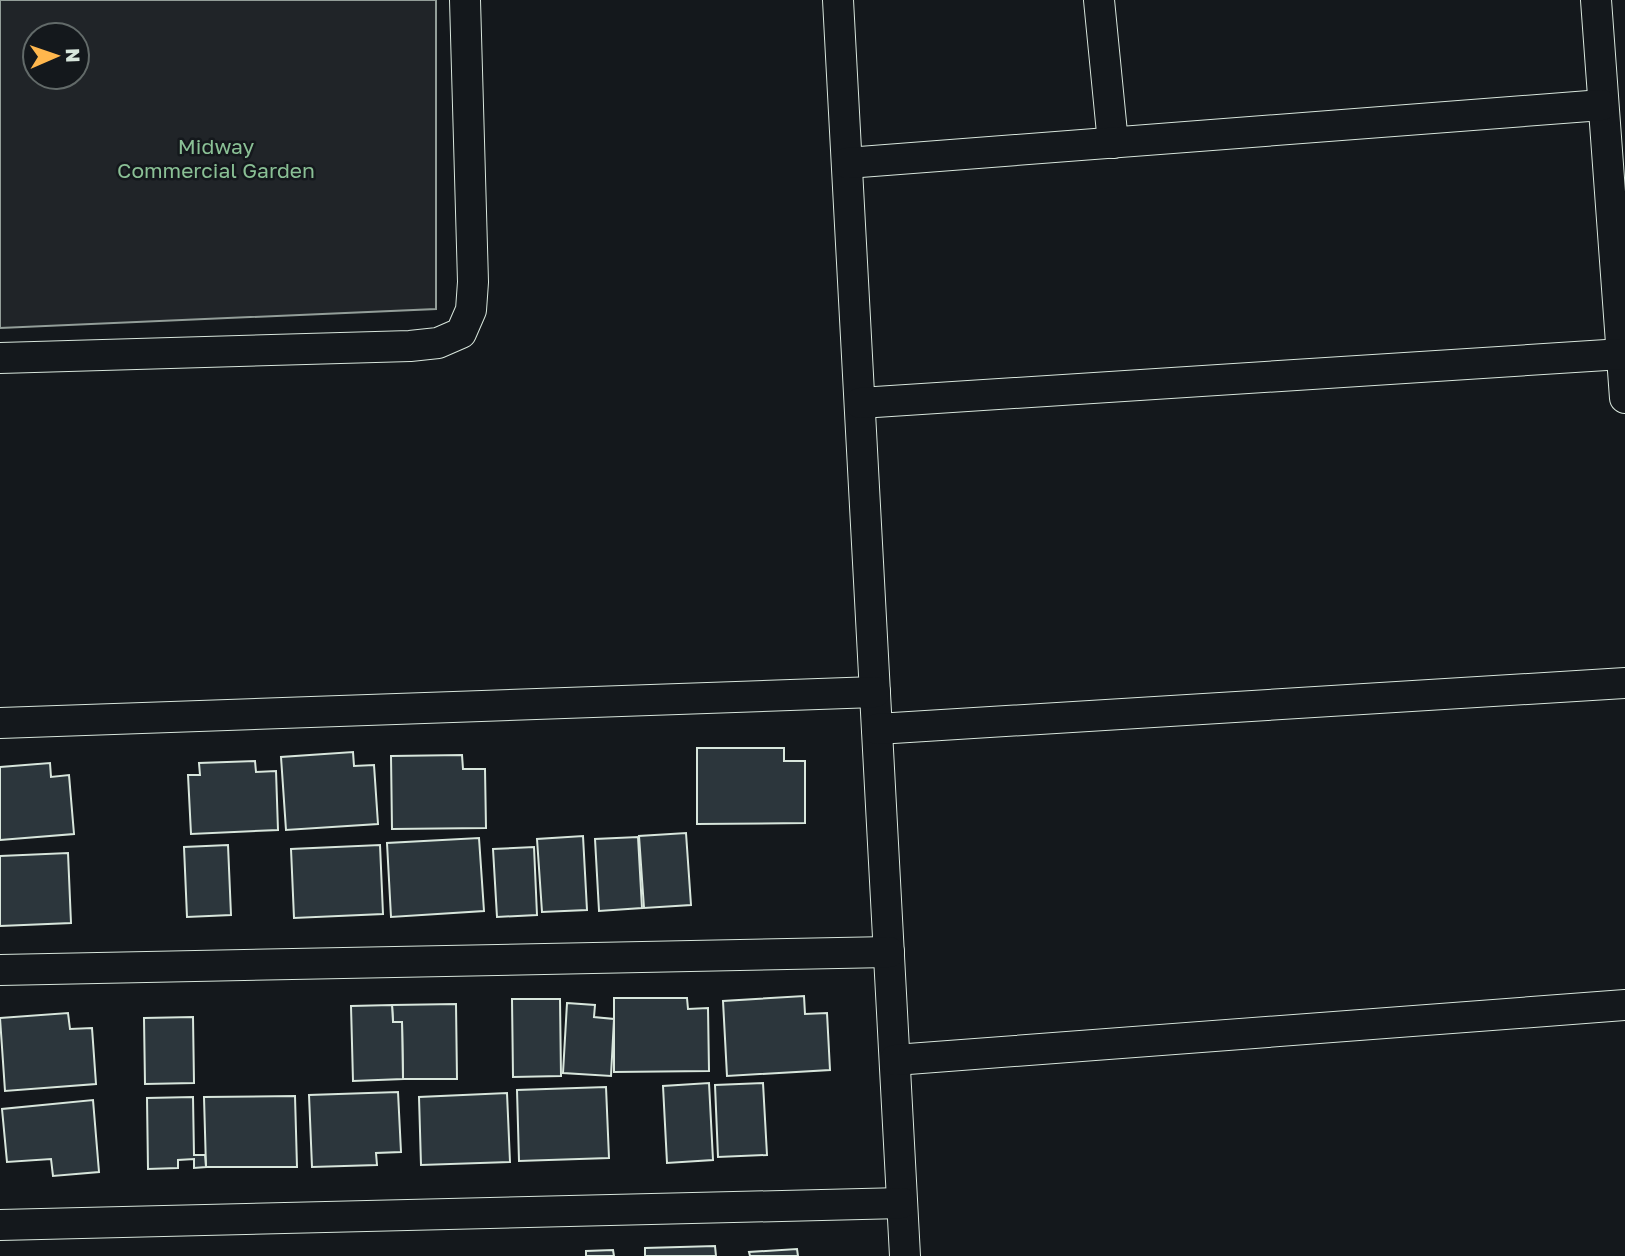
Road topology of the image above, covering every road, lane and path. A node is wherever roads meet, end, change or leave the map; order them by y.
1 (465, 0) edge
2 (838, 0) edge
3 (1099, 0) edge
4 (1596, 0) edge
5 (1602, 105) junction
6 (1113, 143) junction
7 (847, 163) junction
8 (1622, 354) junction
9 (0, 358) edge
10 (1625, 398) edge
11 (860, 403) junction
12 (1625, 683) edge
13 (876, 692) junction
14 (0, 723) edge
15 (877, 729) junction
16 (889, 952) junction
17 (0, 970) edge
18 (1625, 1005) edge
19 (895, 1059) junction
20 (902, 1203) junction
21 (0, 1225) edge
22 (905, 1256) edge

1 - 9 street
2 - 7 street
3 - 6 street
4 - 5 street
5 - 6 street
5 - 8 street
6 - 7 street
7 - 11 street
8 - 10 street
8 - 11 street
11 - 13 street
12 - 15 street
13 - 14 street
13 - 15 street
15 - 16 street
16 - 17 street
16 - 19 street
18 - 19 street
19 - 20 street
20 - 21 street
20 - 22 street

